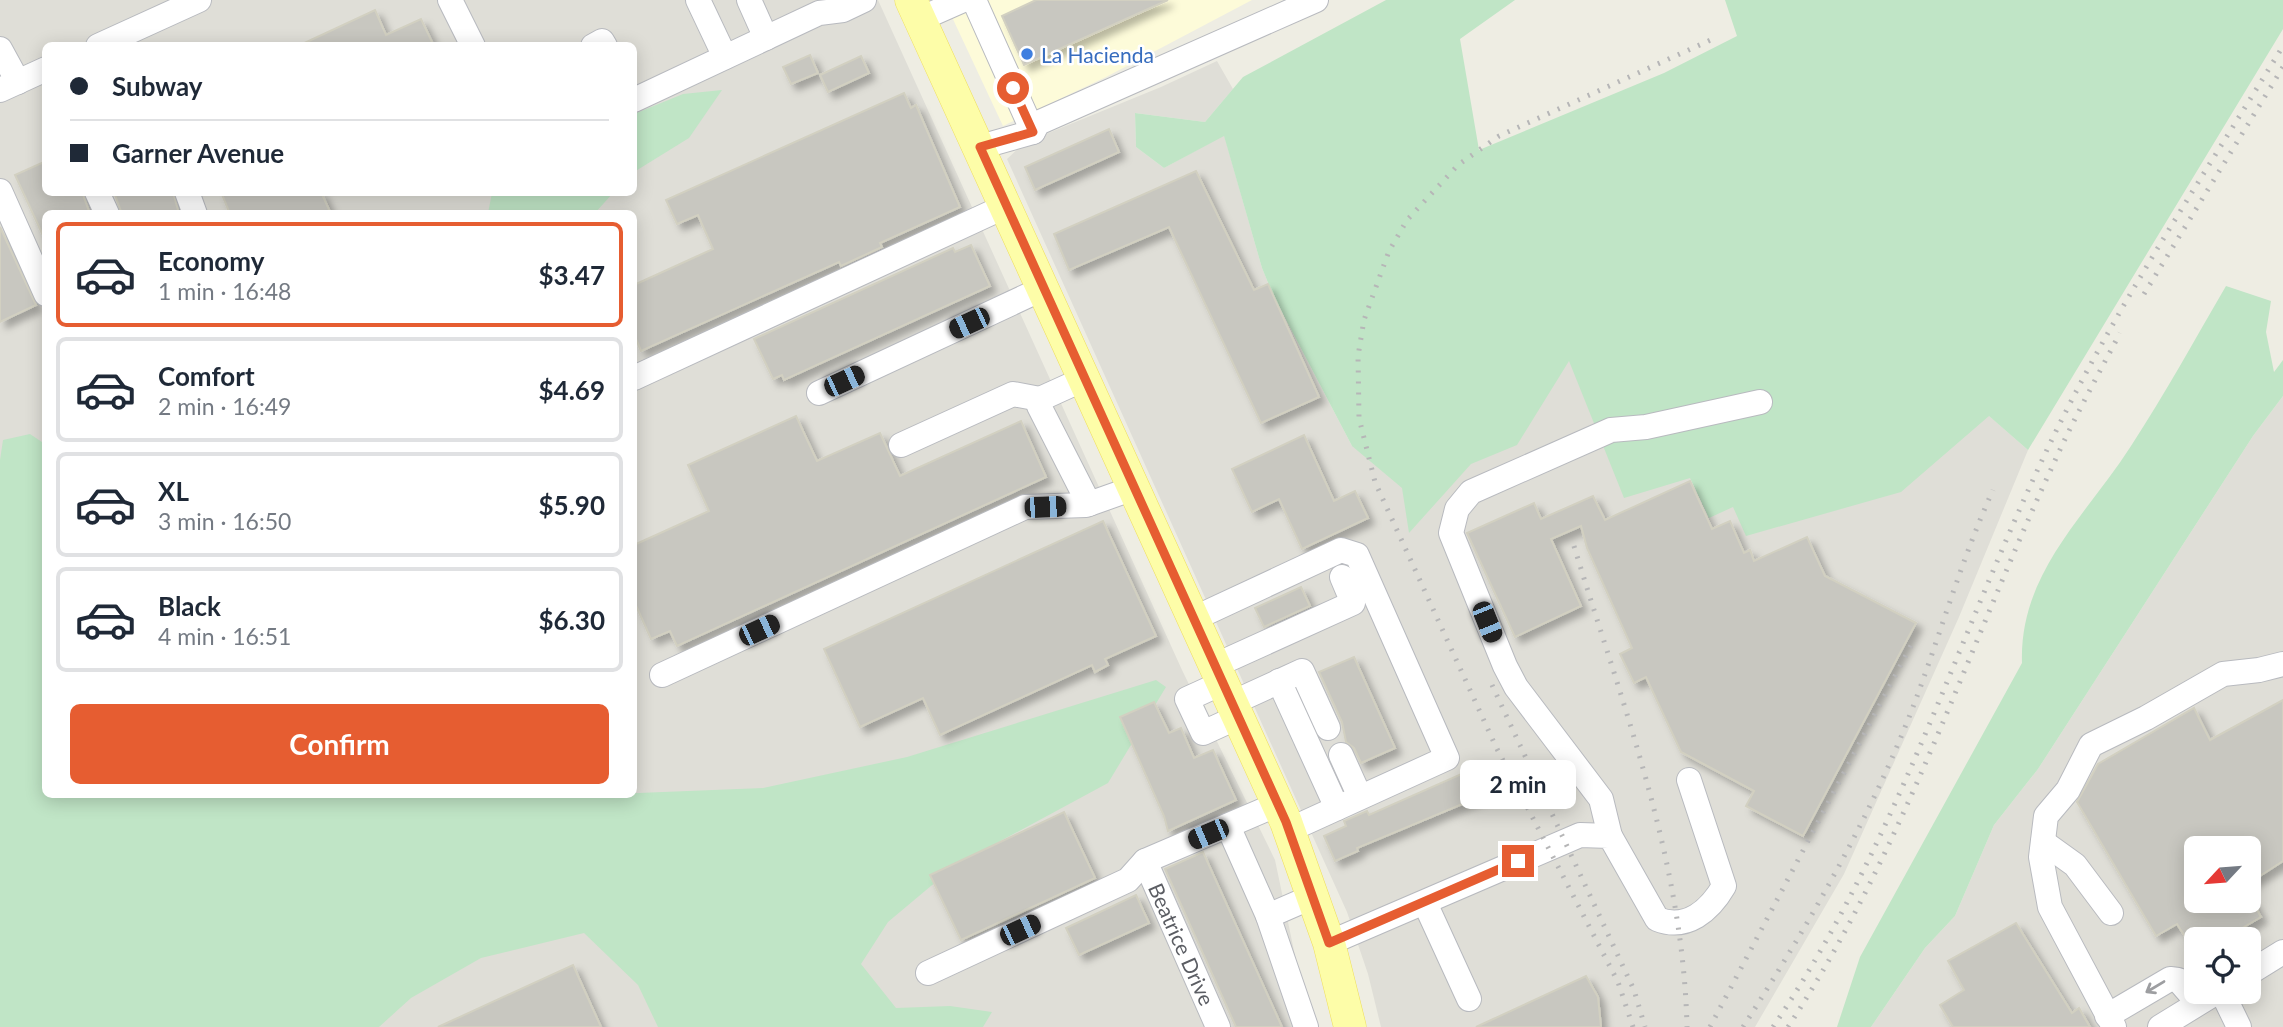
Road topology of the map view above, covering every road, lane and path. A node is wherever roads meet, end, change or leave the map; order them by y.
1 (199, 0) edge
2 (450, 0) edge
3 (698, 0) edge
4 (749, 0) edge
5 (864, 0) edge
6 (963, 0) edge
7 (974, 0) edge
8 (1316, 0) edge
9 (817, 6) edge
10 (915, 9) edge
11 (766, 38) junction
12 (113, 42) edge
13 (471, 42) edge
14 (0, 49) edge
15 (725, 57) junction
16 (30, 79) edge
17 (637, 99) edge
18 (1033, 132) junction
19 (980, 147) junction
20 (0, 191) edge
21 (1006, 206) junction
22 (42, 285) edge
23 (1044, 288) junction
24 (637, 377) edge
25 (1084, 379) junction
26 (819, 393) dead end
27 (1041, 398) junction
28 (1759, 402) dead end
29 (901, 445) dead end
30 (1134, 488) junction
31 (1089, 504) junction
32 (1342, 577) dead end
33 (1193, 619) junction
34 (2283, 664) edge
35 (662, 675) dead end
36 (1279, 681) junction
37 (1227, 692) junction
38 (1328, 728) dead end
39 (1341, 755) dead end
40 (1689, 780) dead end
41 (1360, 797) junction
42 (1337, 808) junction
43 (1283, 817) junction
44 (1228, 825) junction
45 (1611, 836) junction
46 (2043, 842) junction
47 (1145, 861) junction
48 (1314, 896) junction
49 (1425, 902) junction
50 (2110, 913) dead end
51 (1268, 916) junction
52 (1329, 943) junction
53 (2283, 952) edge
54 (2261, 966) edge
55 (928, 973) dead end
56 (2184, 983) edge
57 (1469, 999) dead end
58 (2199, 1004) edge
59 (2213, 1004) edge
60 (2218, 1004) edge
61 (2110, 1021) edge
62 (1219, 1027) edge
63 (1306, 1027) edge
64 (1350, 1027) edge
65 (2160, 1027) edge
66 (2221, 1027) edge
67 (2239, 1027) edge

1 - 12 street
2 - 13 street
3 - 15 street
4 - 11 street
5 - 9 street
6 - 10 street
7 - 18 street
8 - 18 street
9 - 11 street
10 - 19 main road
11 - 15 street
14 - 16 street
15 - 17 street
18 - 19 street
19 - 21 main road
20 - 22 street
21 - 23 main road
21 - 24 street
23 - 25 main road
23 - 26 street
25 - 27 street
25 - 30 main road
27 - 29 street
27 - 31 street
28 - 45 street
30 - 31 street
30 - 33 main road
31 - 35 street
32 - 37 street
33 - 37 main road
33 - 41 street, Beatrice Drive
34 - 46 street
36 - 37 street
36 - 38 street
36 - 42 street
37 - 43 main road
39 - 41 street
40 - 45 street
41 - 42 street, Beatrice Drive
42 - 43 street, Beatrice Drive
43 - 44 street, Beatrice Drive
43 - 48 main road
44 - 47 street, Beatrice Drive
44 - 51 street
45 - 49 street
46 - 50 street
46 - 61 street
47 - 55 street, Beatrice Drive
47 - 62 street, Beatrice Drive
48 - 51 street
48 - 52 main road
49 - 52 street
49 - 57 street
51 - 63 street
52 - 64 main road
53 - 54 street
56 -> 61 street
58 - 65 street
59 - 66 street
60 - 67 street

